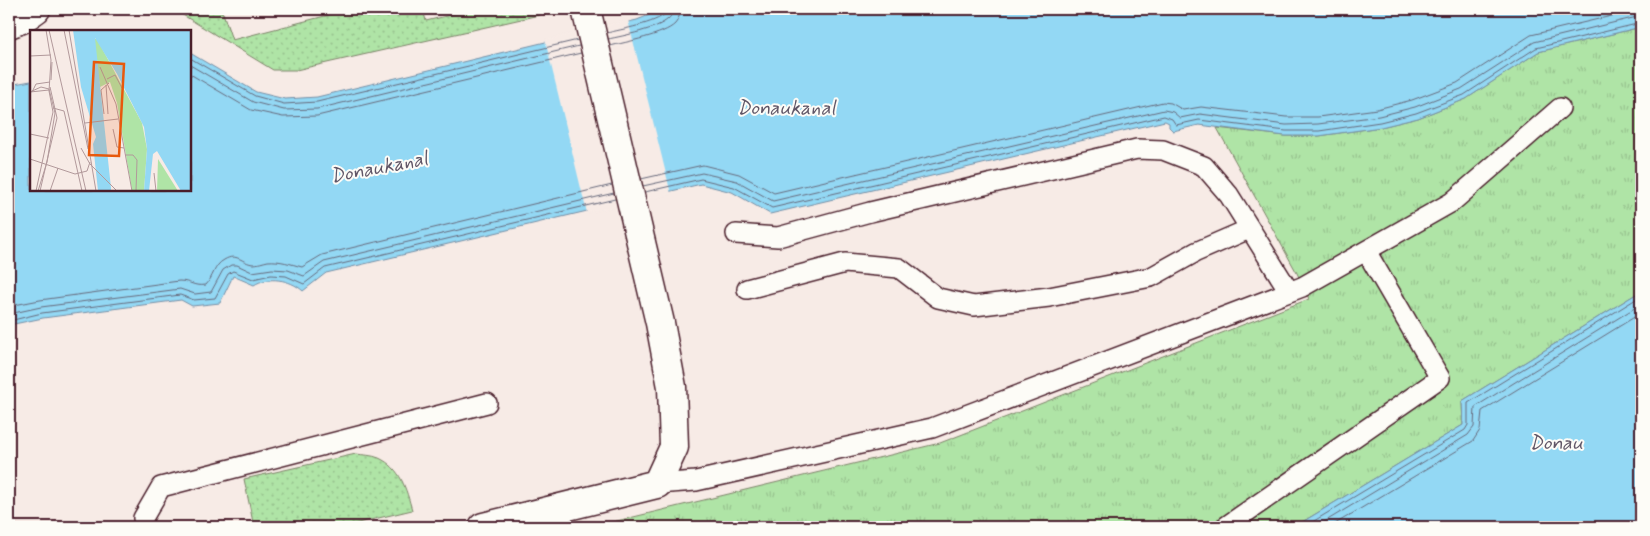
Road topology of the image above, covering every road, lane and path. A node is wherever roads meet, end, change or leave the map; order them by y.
1 (36, 9) edge
2 (586, 9) edge
3 (9, 24) edge
4 (1560, 108) dead end
5 (1249, 229) junction
6 (736, 234) dead end
7 (1366, 250) junction
8 (746, 289) dead end
9 (1289, 291) junction
10 (487, 403) dead end
11 (657, 484) junction
12 (144, 527) edge
13 (483, 527) edge
14 (1225, 527) edge

1 - 3 street
2 - 11 street
4 - 7 lane
5 - 6 lane
5 - 8 lane
5 - 9 lane
7 - 9 lane
7 - 14 lane
9 - 11 lane
10 - 12 lane
11 - 13 street

